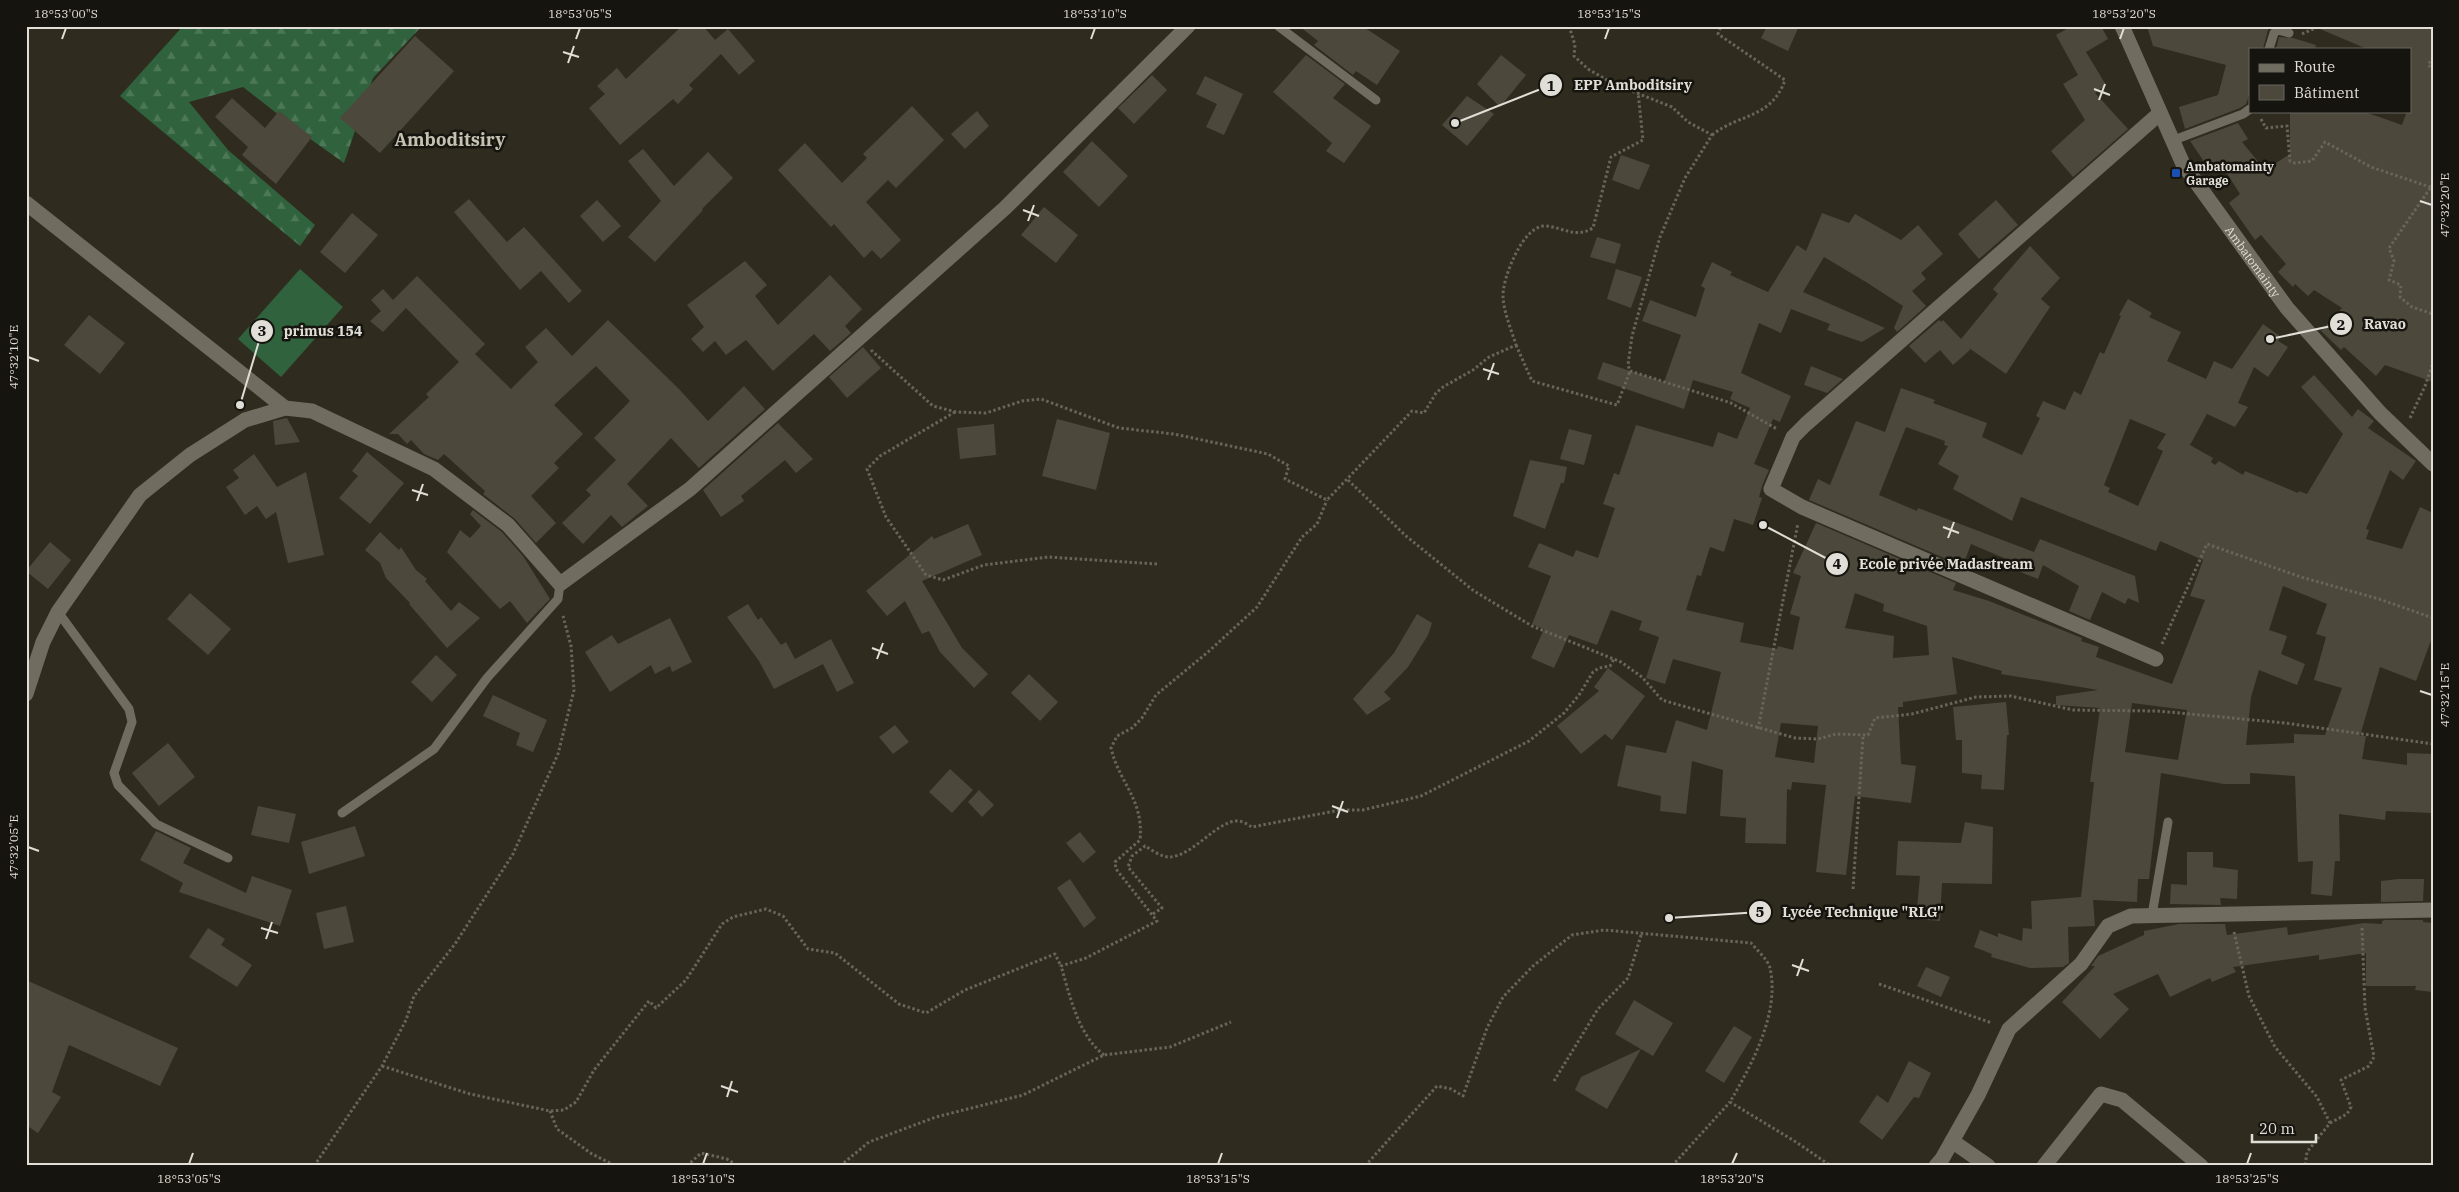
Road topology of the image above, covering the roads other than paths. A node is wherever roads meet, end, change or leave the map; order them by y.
1 (1188, 26) edge
2 (1278, 26) edge
3 (2122, 26) edge
4 (2289, 33) dead end
5 (2269, 48) edge
6 (1376, 100) dead end
7 (2249, 110) edge
8 (2159, 114) junction
9 (2174, 140) junction
10 (26, 203) edge
11 (285, 408) junction
12 (2433, 464) edge
13 (559, 592) junction
14 (58, 612) junction
15 (2156, 659) road end
16 (26, 694) edge
17 (342, 813) dead end
18 (2168, 822) dead end
19 (228, 858) dead end
20 (2433, 910) edge
21 (2152, 915) junction
22 (1952, 1141) junction
23 (1936, 1166) edge
24 (1988, 1166) edge
25 (2044, 1166) edge
26 (2201, 1166) edge

1 - 13 street
2 - 6 lane
3 - 8 street, Ambatomainty
4 - 5 lane
7 - 9 lane
8 - 9 street, Ambatomainty
8 - 15 street
9 - 12 street, Ambatomainty
10 - 11 street
11 - 13 street
11 - 14 street
13 - 17 lane
14 - 16 street
14 - 19 lane
18 - 21 lane
20 - 21 street
21 - 22 street
22 - 23 street
22 - 24 street
25 - 26 street

